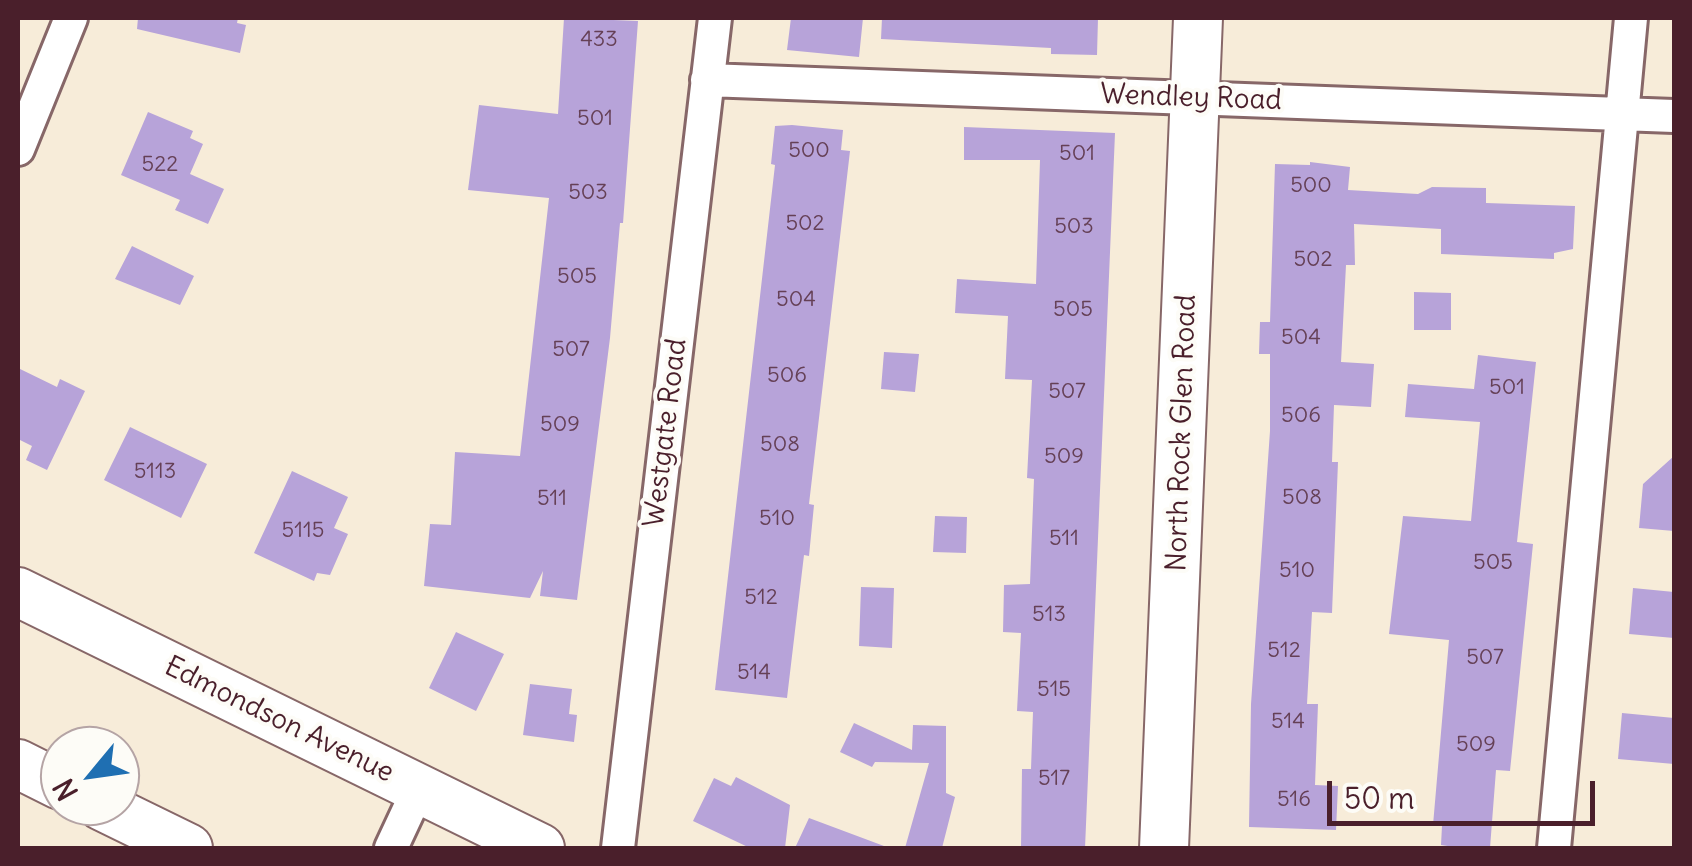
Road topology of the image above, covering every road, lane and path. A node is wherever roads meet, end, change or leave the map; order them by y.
1 (71, 18) edge
2 (714, 18) edge
3 (1198, 18) edge
4 (1631, 18) edge
5 (707, 80) junction
6 (1196, 99) junction
7 (1622, 114) junction
8 (1674, 116) edge
9 (18, 149) edge
10 (18, 592) edge
11 (419, 788) junction
12 (140, 825) edge
13 (188, 848) edge
14 (390, 848) edge
15 (540, 848) edge
16 (618, 848) edge
17 (1164, 848) edge
18 (1554, 848) edge

1 - 9 street
2 - 5 street, Westgate Road
3 - 6 street, North Rock Glen Road
4 - 7 street
5 - 6 street, Wendley Road
5 - 16 street, Westgate Road
6 - 7 street, Wendley Road
6 - 17 street, North Rock Glen Road
7 - 8 street, Wendley Road
7 - 18 street
10 - 11 street, Edmondson Avenue
11 - 14 street
11 - 15 street, Edmondson Avenue
12 - 13 street

